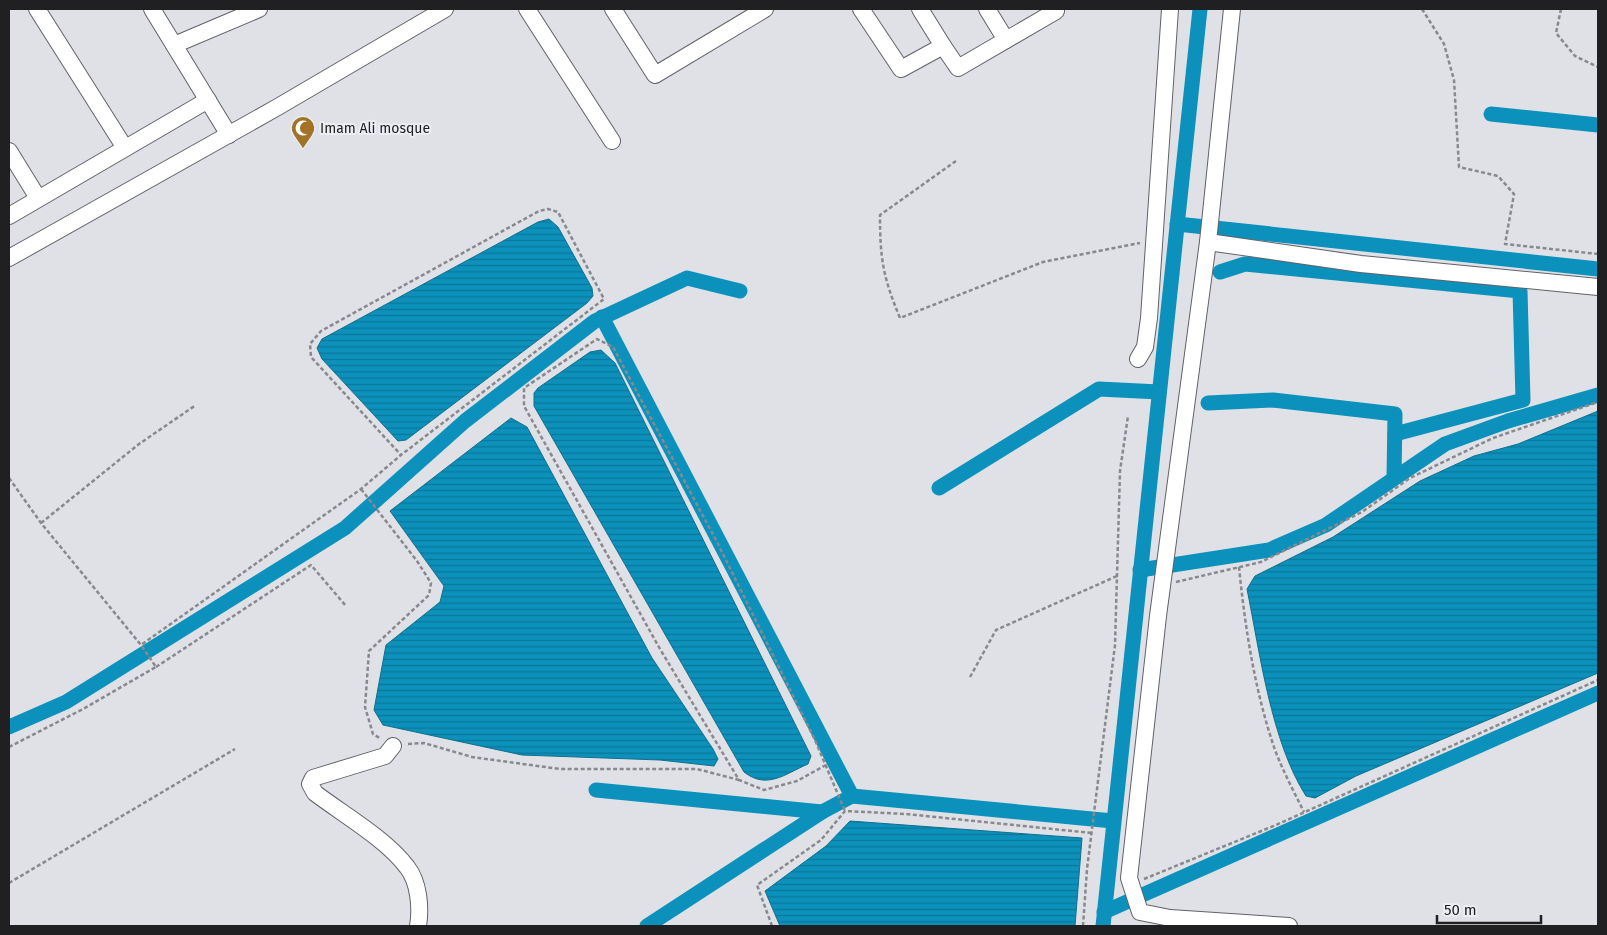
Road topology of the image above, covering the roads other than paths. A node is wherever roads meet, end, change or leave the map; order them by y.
1 (36, 9) edge
2 (152, 9) edge
3 (259, 9) edge
4 (445, 9) edge
5 (528, 9) edge
6 (613, 9) edge
7 (764, 9) edge
8 (862, 9) edge
9 (920, 9) edge
10 (987, 9) edge
11 (1054, 9) edge
12 (1170, 9) edge
13 (1232, 9) edge
14 (1006, 40) junction
15 (174, 45) junction
16 (943, 46) junction
17 (208, 100) junction
18 (229, 135) junction
19 (612, 141) dead end
20 (125, 148) junction
21 (9, 151) edge
22 (38, 198) junction
23 (9, 216) edge
24 (1208, 242) junction
25 (9, 258) edge
26 (1598, 287) edge
27 (1138, 359) dead end
28 (393, 746) road end
29 (418, 926) edge
30 (1289, 926) edge

1 - 20 street
2 - 15 street
3 - 15 street
4 - 18 street
5 - 19 street
6 - 7 street
8 - 16 street
9 - 16 street
10 - 14 street
11 - 14 street
12 - 27 street
13 - 24 street
14 - 16 street
15 - 17 street
17 - 18 street
17 - 20 street
18 - 25 street
20 - 22 street
21 - 22 street
22 - 23 street
24 - 26 street
24 - 30 street
28 - 29 street

